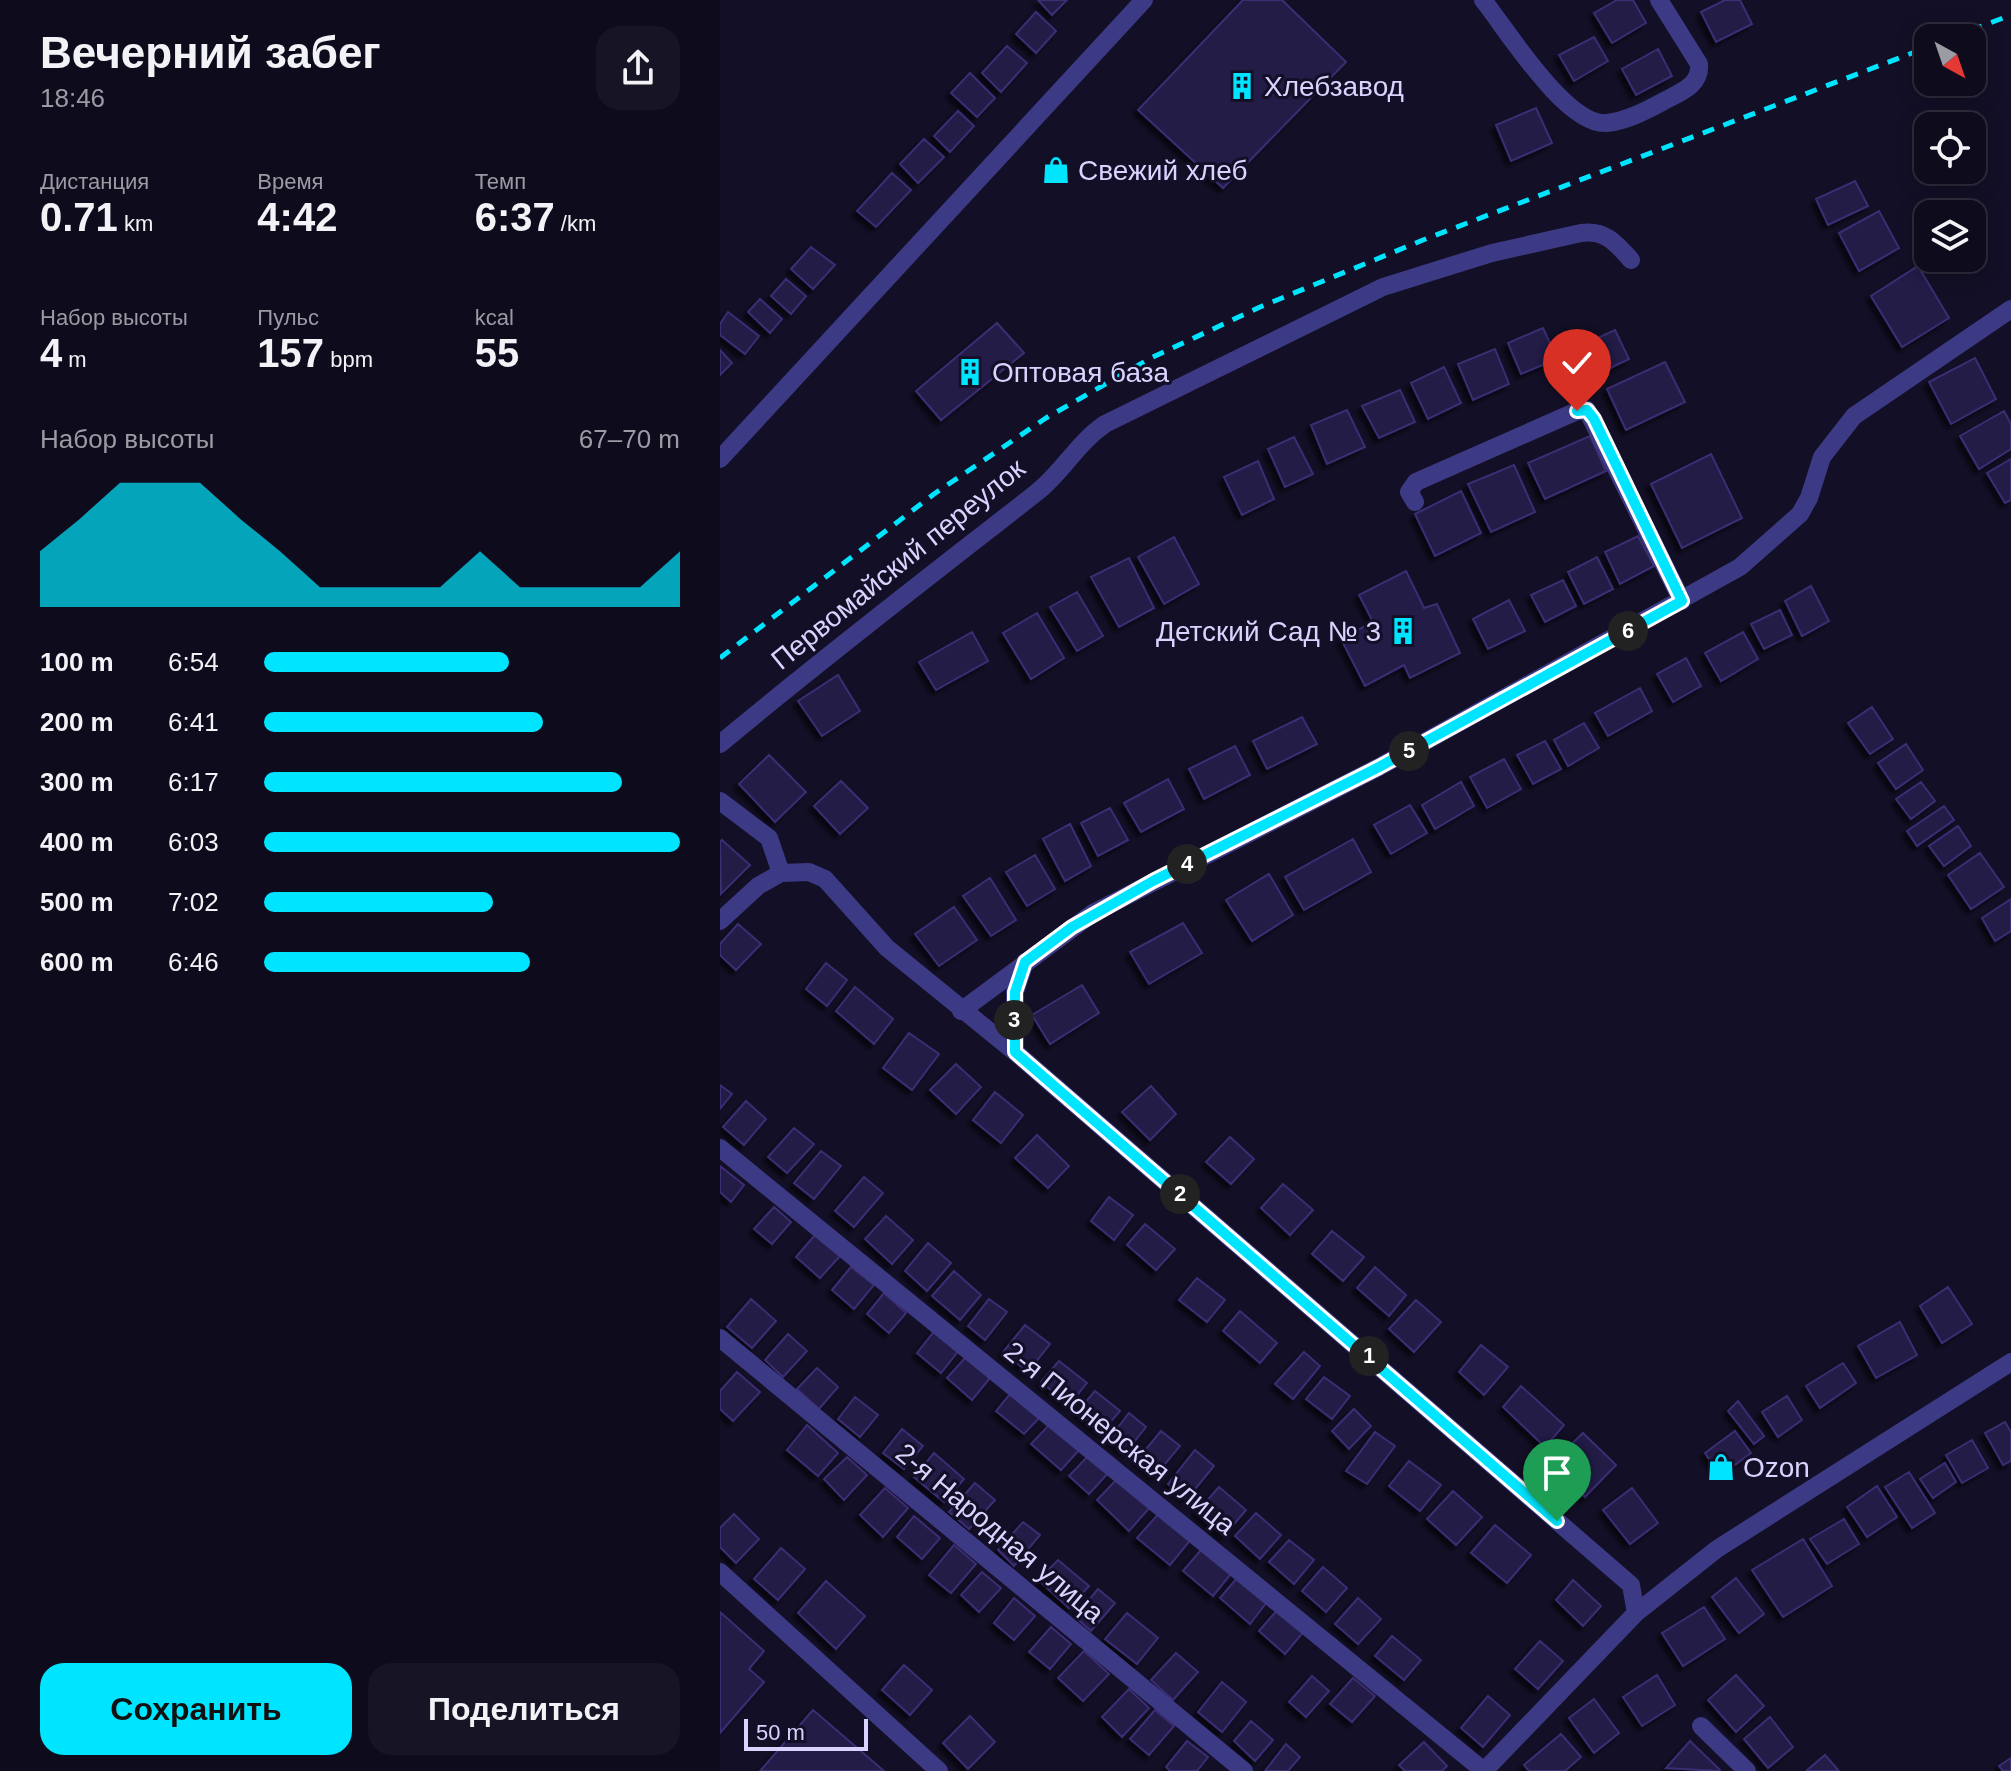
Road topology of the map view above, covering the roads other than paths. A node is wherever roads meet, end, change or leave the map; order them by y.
1 (1144, 0) edge
2 (1483, 0) edge
3 (1659, 0) edge
4 (1631, 260) dead end
5 (2011, 309) edge
6 (720, 459) edge
7 (1415, 502) dead end
8 (1682, 601) junction
9 (720, 744) edge
10 (720, 801) edge
11 (781, 873) junction
12 (720, 921) edge
13 (1025, 962) junction
14 (961, 1011) junction
15 (1015, 1052) junction
16 (720, 1148) edge
17 (720, 1338) edge
18 (2011, 1362) edge
19 (720, 1572) edge
20 (1636, 1613) junction
21 (1701, 1726) dead end
22 (939, 1771) edge
23 (1244, 1771) edge
24 (1484, 1771) edge
25 (1747, 1771) edge

1 - 6 street
2 - 3 street
4 - 9 street, Первомайский переулок
5 - 8 street
7 - 8 street
8 - 13 street
10 - 11 street
11 - 12 street
11 - 14 street
13 - 14 street
13 - 15 street
14 - 15 street
15 - 20 street
16 - 24 street, 2-я Пионерская улица
17 - 23 street, 2-я Народная улица
18 - 20 street
19 - 22 street
20 - 24 street
21 - 25 street

